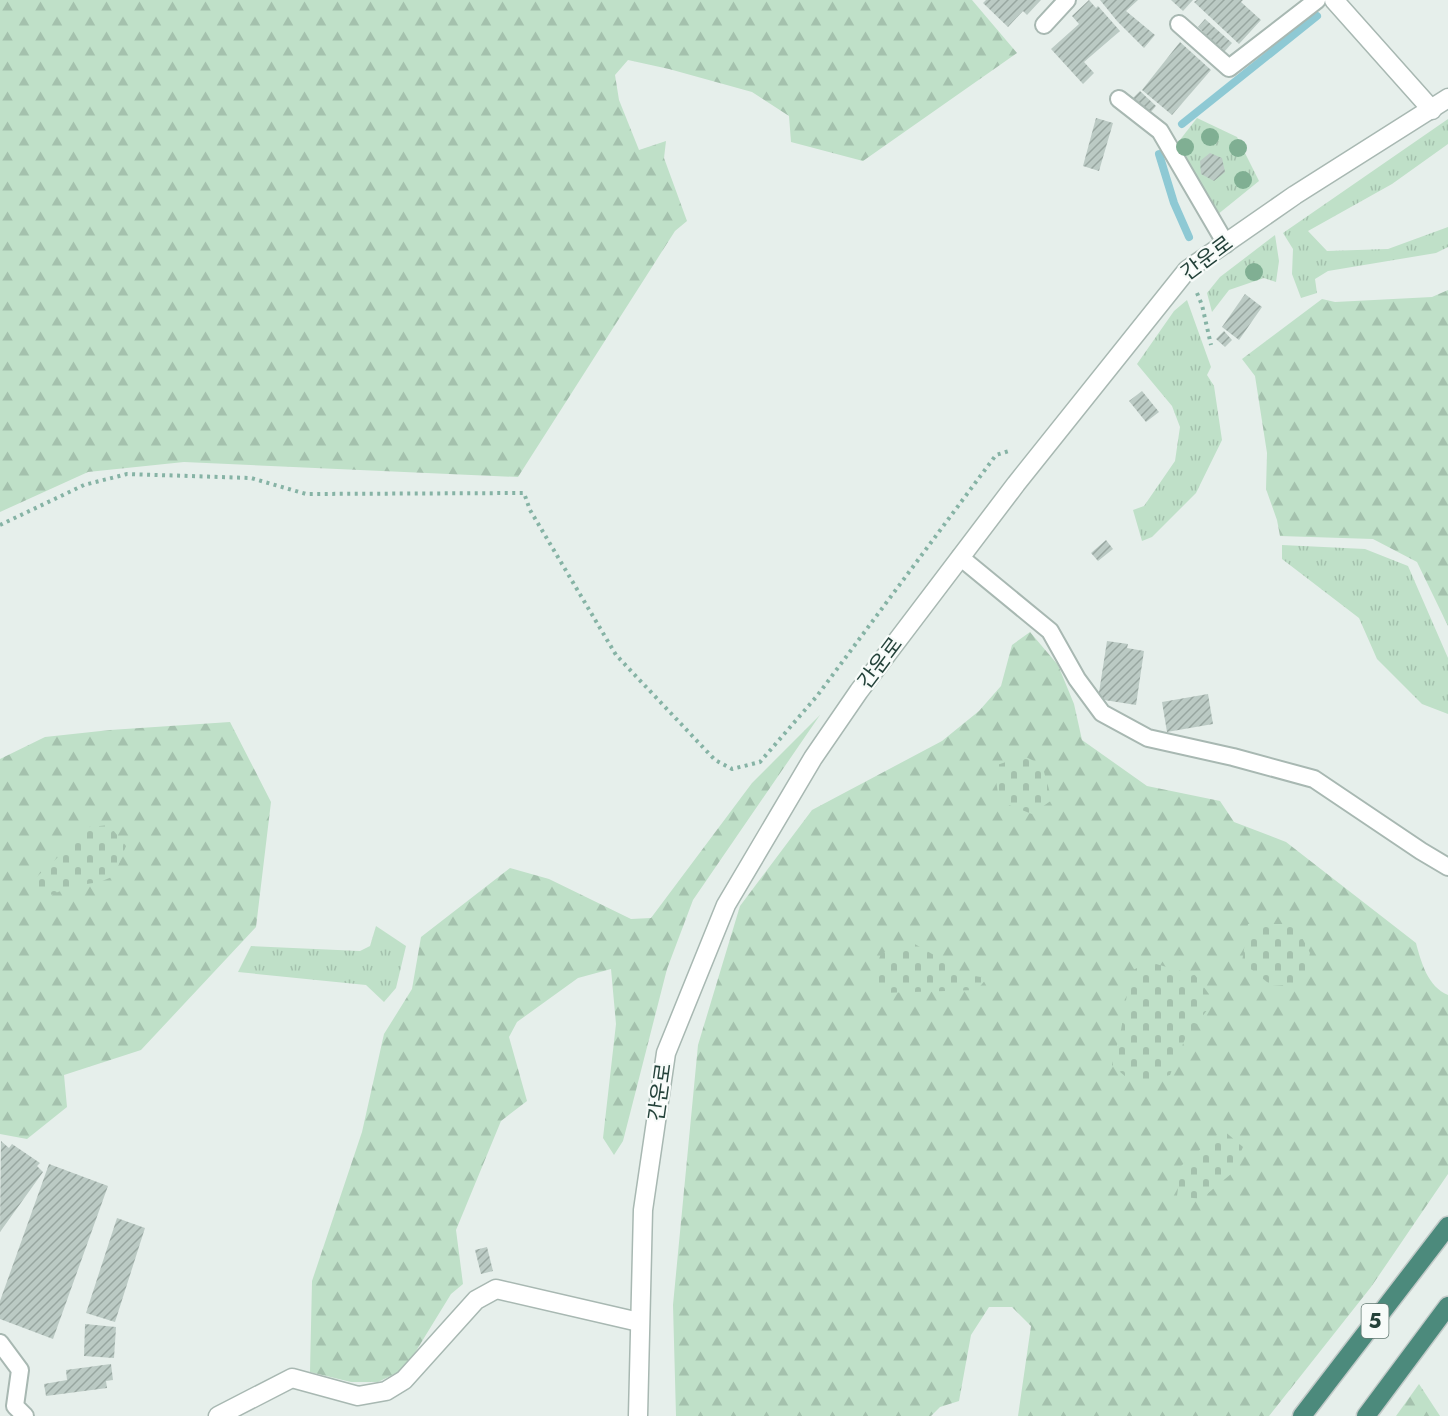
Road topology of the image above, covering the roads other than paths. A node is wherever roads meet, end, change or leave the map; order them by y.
1 (1067, 0) edge
2 (1317, 0) edge
3 (1334, 0) edge
4 (1179, 24) dead end
5 (1044, 26) dead end
6 (1448, 98) edge
7 (1119, 99) dead end
8 (1432, 110) junction
9 (1226, 244) junction
10 (960, 557) junction
11 (1448, 867) edge
12 (1448, 1226) edge
13 (1448, 1306) edge
14 (639, 1323) junction
15 (0, 1342) edge
16 (25, 1416) edge
17 (218, 1416) edge
18 (638, 1416) edge
19 (1302, 1416) edge
20 (1366, 1416) edge

1 - 5 lane
2 - 4 lane
3 - 8 street
6 - 8 street, 간운로
7 - 9 lane
8 - 9 street, 간운로
9 - 10 street, 간운로
10 - 11 lane
10 - 14 street, 간운로
12 - 19 highway, 5
13 - 20 highway
14 - 17 street
14 - 18 street, 간운로
15 - 16 lane

